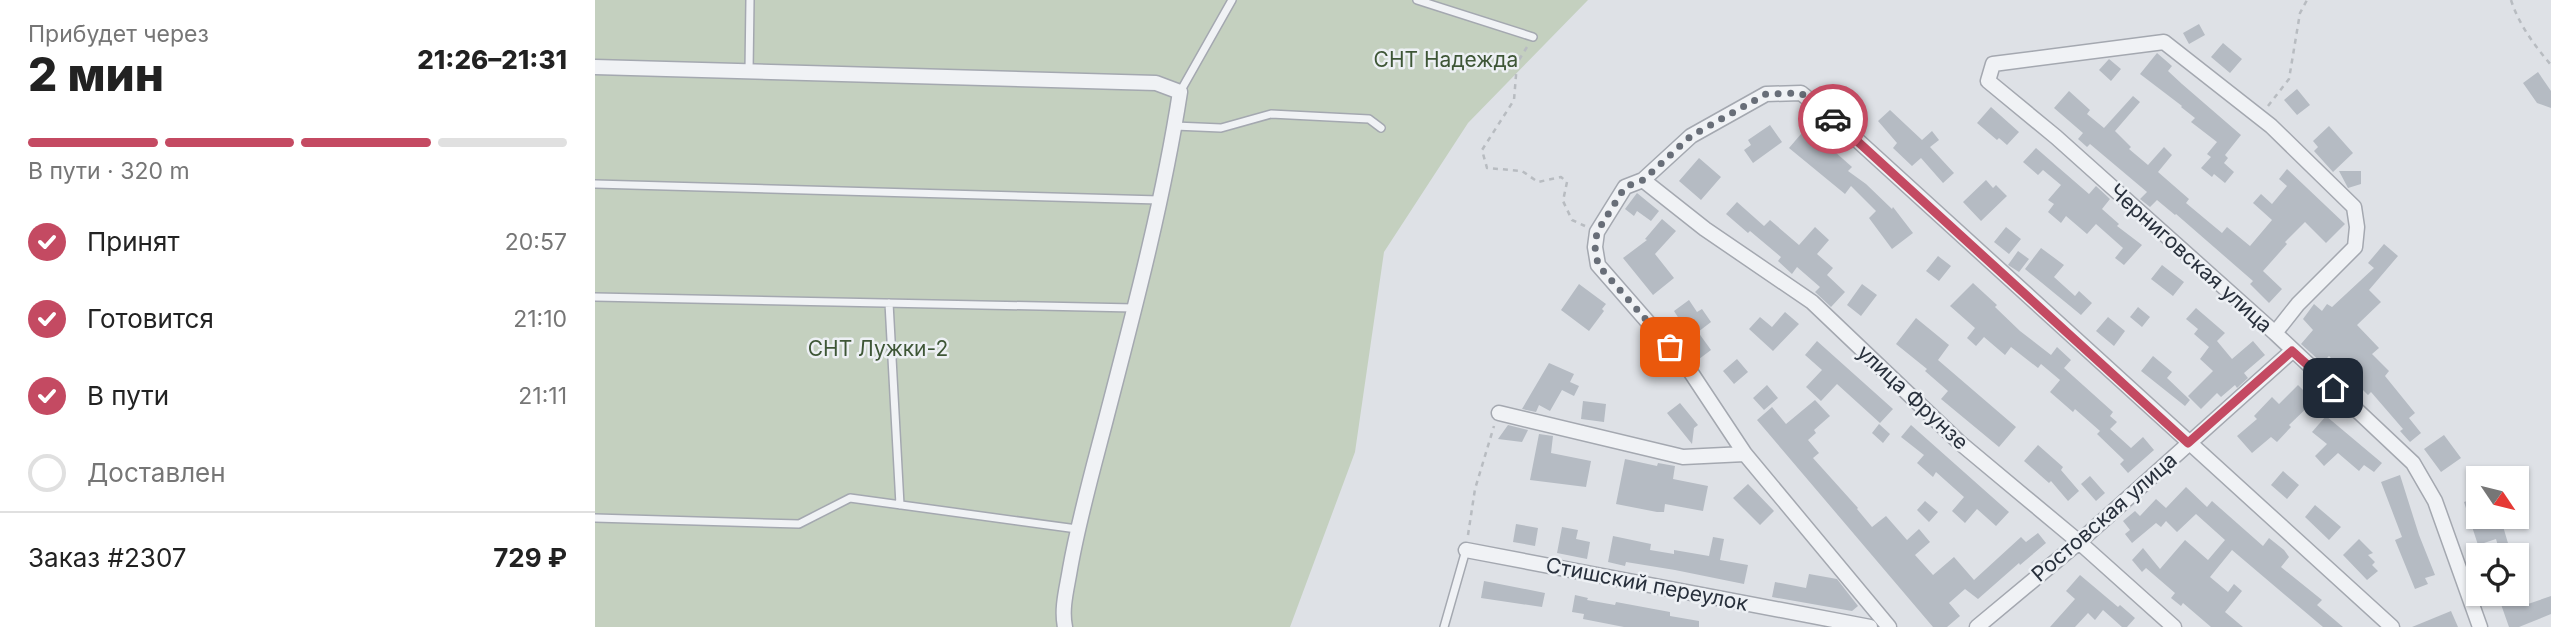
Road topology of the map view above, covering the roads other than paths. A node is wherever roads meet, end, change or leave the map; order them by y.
1 (750, 0) edge
2 (1232, 0) edge
3 (1417, 0) edge
4 (1533, 37) road end
5 (595, 67) edge
6 (749, 71) junction
7 (1180, 92) junction
8 (1175, 126) junction
9 (1381, 128) dead end
10 (1643, 180) junction
11 (595, 184) edge
12 (1159, 200) junction
13 (595, 297) edge
14 (889, 303) junction
15 (1135, 308) junction
16 (2275, 333) junction
17 (2292, 351) junction
18 (1499, 413) road end
19 (2188, 443) junction
20 (1745, 454) junction
21 (900, 505) junction
22 (595, 518) edge
23 (1077, 529) junction
24 (2079, 542) junction
25 (1466, 550) joint
26 (1065, 627) edge
27 (1444, 627) edge
28 (1870, 627) edge
29 (1889, 627) edge
30 (1977, 627) edge
31 (2173, 627) edge
32 (2392, 627) edge
33 (2480, 627) edge

1 - 6 lane
2 - 7 lane
3 - 4 lane
5 - 6 street
6 - 7 street
7 - 8 street
8 - 9 lane
8 - 12 street
10 - 19 street
10 - 20 street
10 - 24 street, улица Фрунзе
11 - 12 lane
12 - 15 street
13 - 14 lane
14 - 15 lane
14 - 21 lane
15 - 23 street
16 - 16 street, Черниговская улица
16 - 17 street, Черниговская улица
17 - 19 street, Ростовская улица
17 - 33 street, Черниговская улица
18 - 20 street
19 - 24 street, Ростовская улица
19 - 32 street
20 - 29 street
21 - 22 lane
21 - 23 lane
23 - 26 street
24 - 30 street, Ростовская улица
24 - 31 street, улица Фрунзе
25 - 27 lane
25 - 28 street, Стишский переулок

